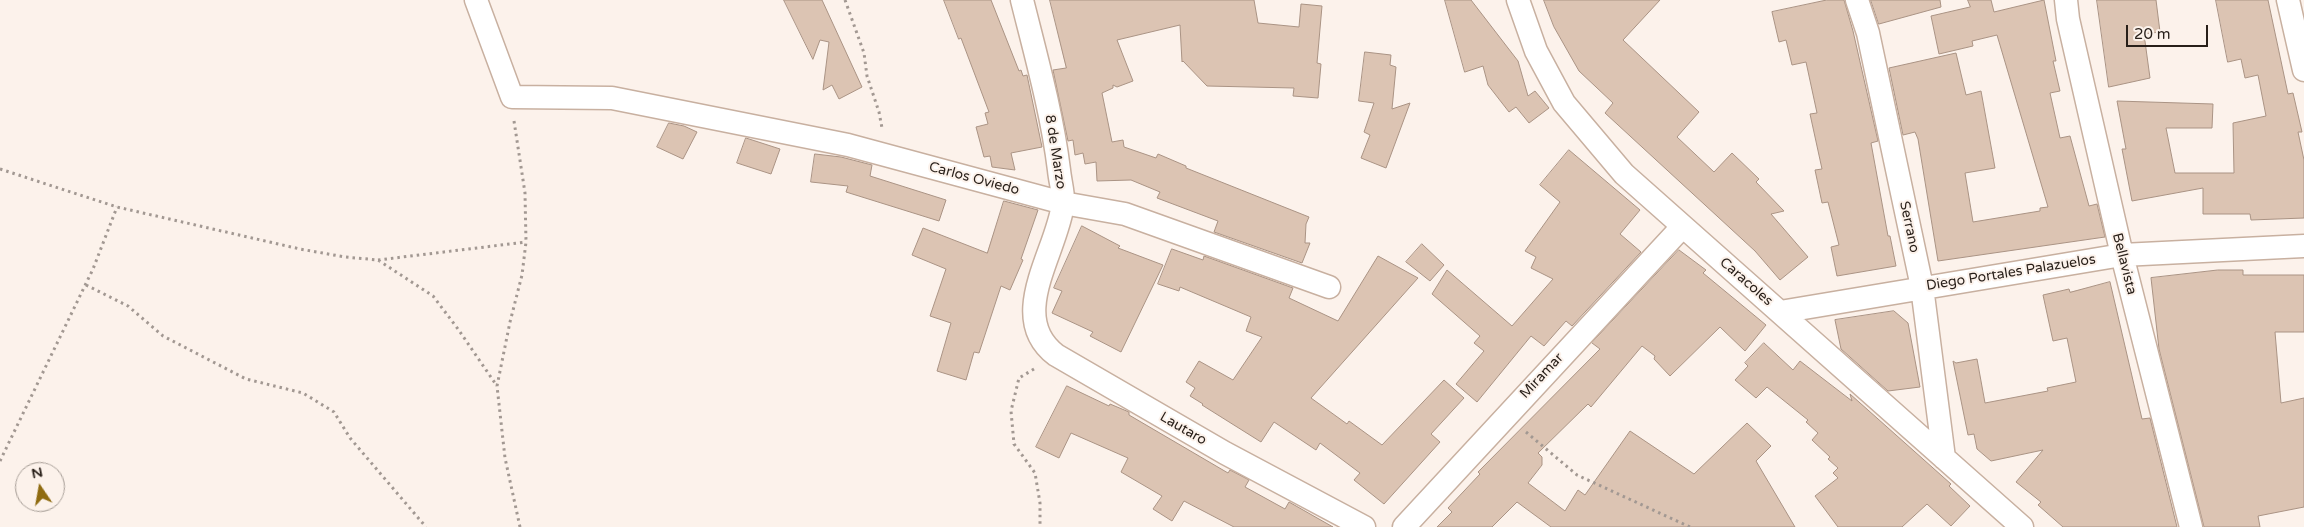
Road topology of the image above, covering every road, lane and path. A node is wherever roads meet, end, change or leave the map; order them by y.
1 (476, 0) edge
2 (845, 0) edge
3 (1022, 0) edge
4 (1518, 0) edge
5 (1857, 0) edge
6 (2066, 0) edge
7 (2288, 0) edge
8 (2304, 70) edge
9 (512, 97) junction
10 (881, 154) junction
11 (0, 169) edge
12 (1063, 204) junction
13 (117, 207) junction
14 (1682, 227) junction
15 (526, 242) junction
16 (2304, 246) edge
17 (2122, 255) junction
18 (378, 260) junction
19 (86, 285) junction
20 (1329, 286) dead end
21 (1922, 287) junction
22 (1034, 304) joint
23 (1780, 312) junction
24 (1056, 355) junction
25 (497, 386) junction
26 (1508, 414) junction
27 (1944, 458) junction
28 (0, 461) edge
29 (426, 527) edge
30 (520, 527) edge
31 (1040, 527) edge
32 (1364, 527) edge
33 (1404, 527) edge
34 (1690, 527) edge
35 (2022, 527) edge
36 (2191, 527) edge

1 - 9 street
2 - 10 path
3 - 12 street, 8 de Marzo
4 - 14 street, Caracoles
5 - 21 street, Serrano
6 - 17 street, Bellavista
7 - 8 street
9 - 10 street, Carlos Oviedo
9 - 15 path
10 - 12 street, Carlos Oviedo
11 - 13 path
12 - 20 street, Carlos Oviedo
12 - 22 street, 8 de Marzo
13 - 18 path
13 - 19 path
14 - 23 street, Caracoles
14 - 26 street, Miramar
15 - 18 path
15 - 25 path
16 - 17 street, Diego Portales Palazuelos
17 - 21 street, Diego Portales Palazuelos
17 - 36 street, Bellavista
18 - 25 path
19 - 28 path
19 - 29 path
21 - 23 street, Diego Portales Palazuelos
21 - 27 street, Serrano
22 - 24 street, Lautaro
23 - 27 street, Caracoles
24 - 31 path
24 - 32 street, Lautaro
25 - 30 path
26 - 33 street, Miramar
26 - 34 path
27 - 35 street, Caracoles

